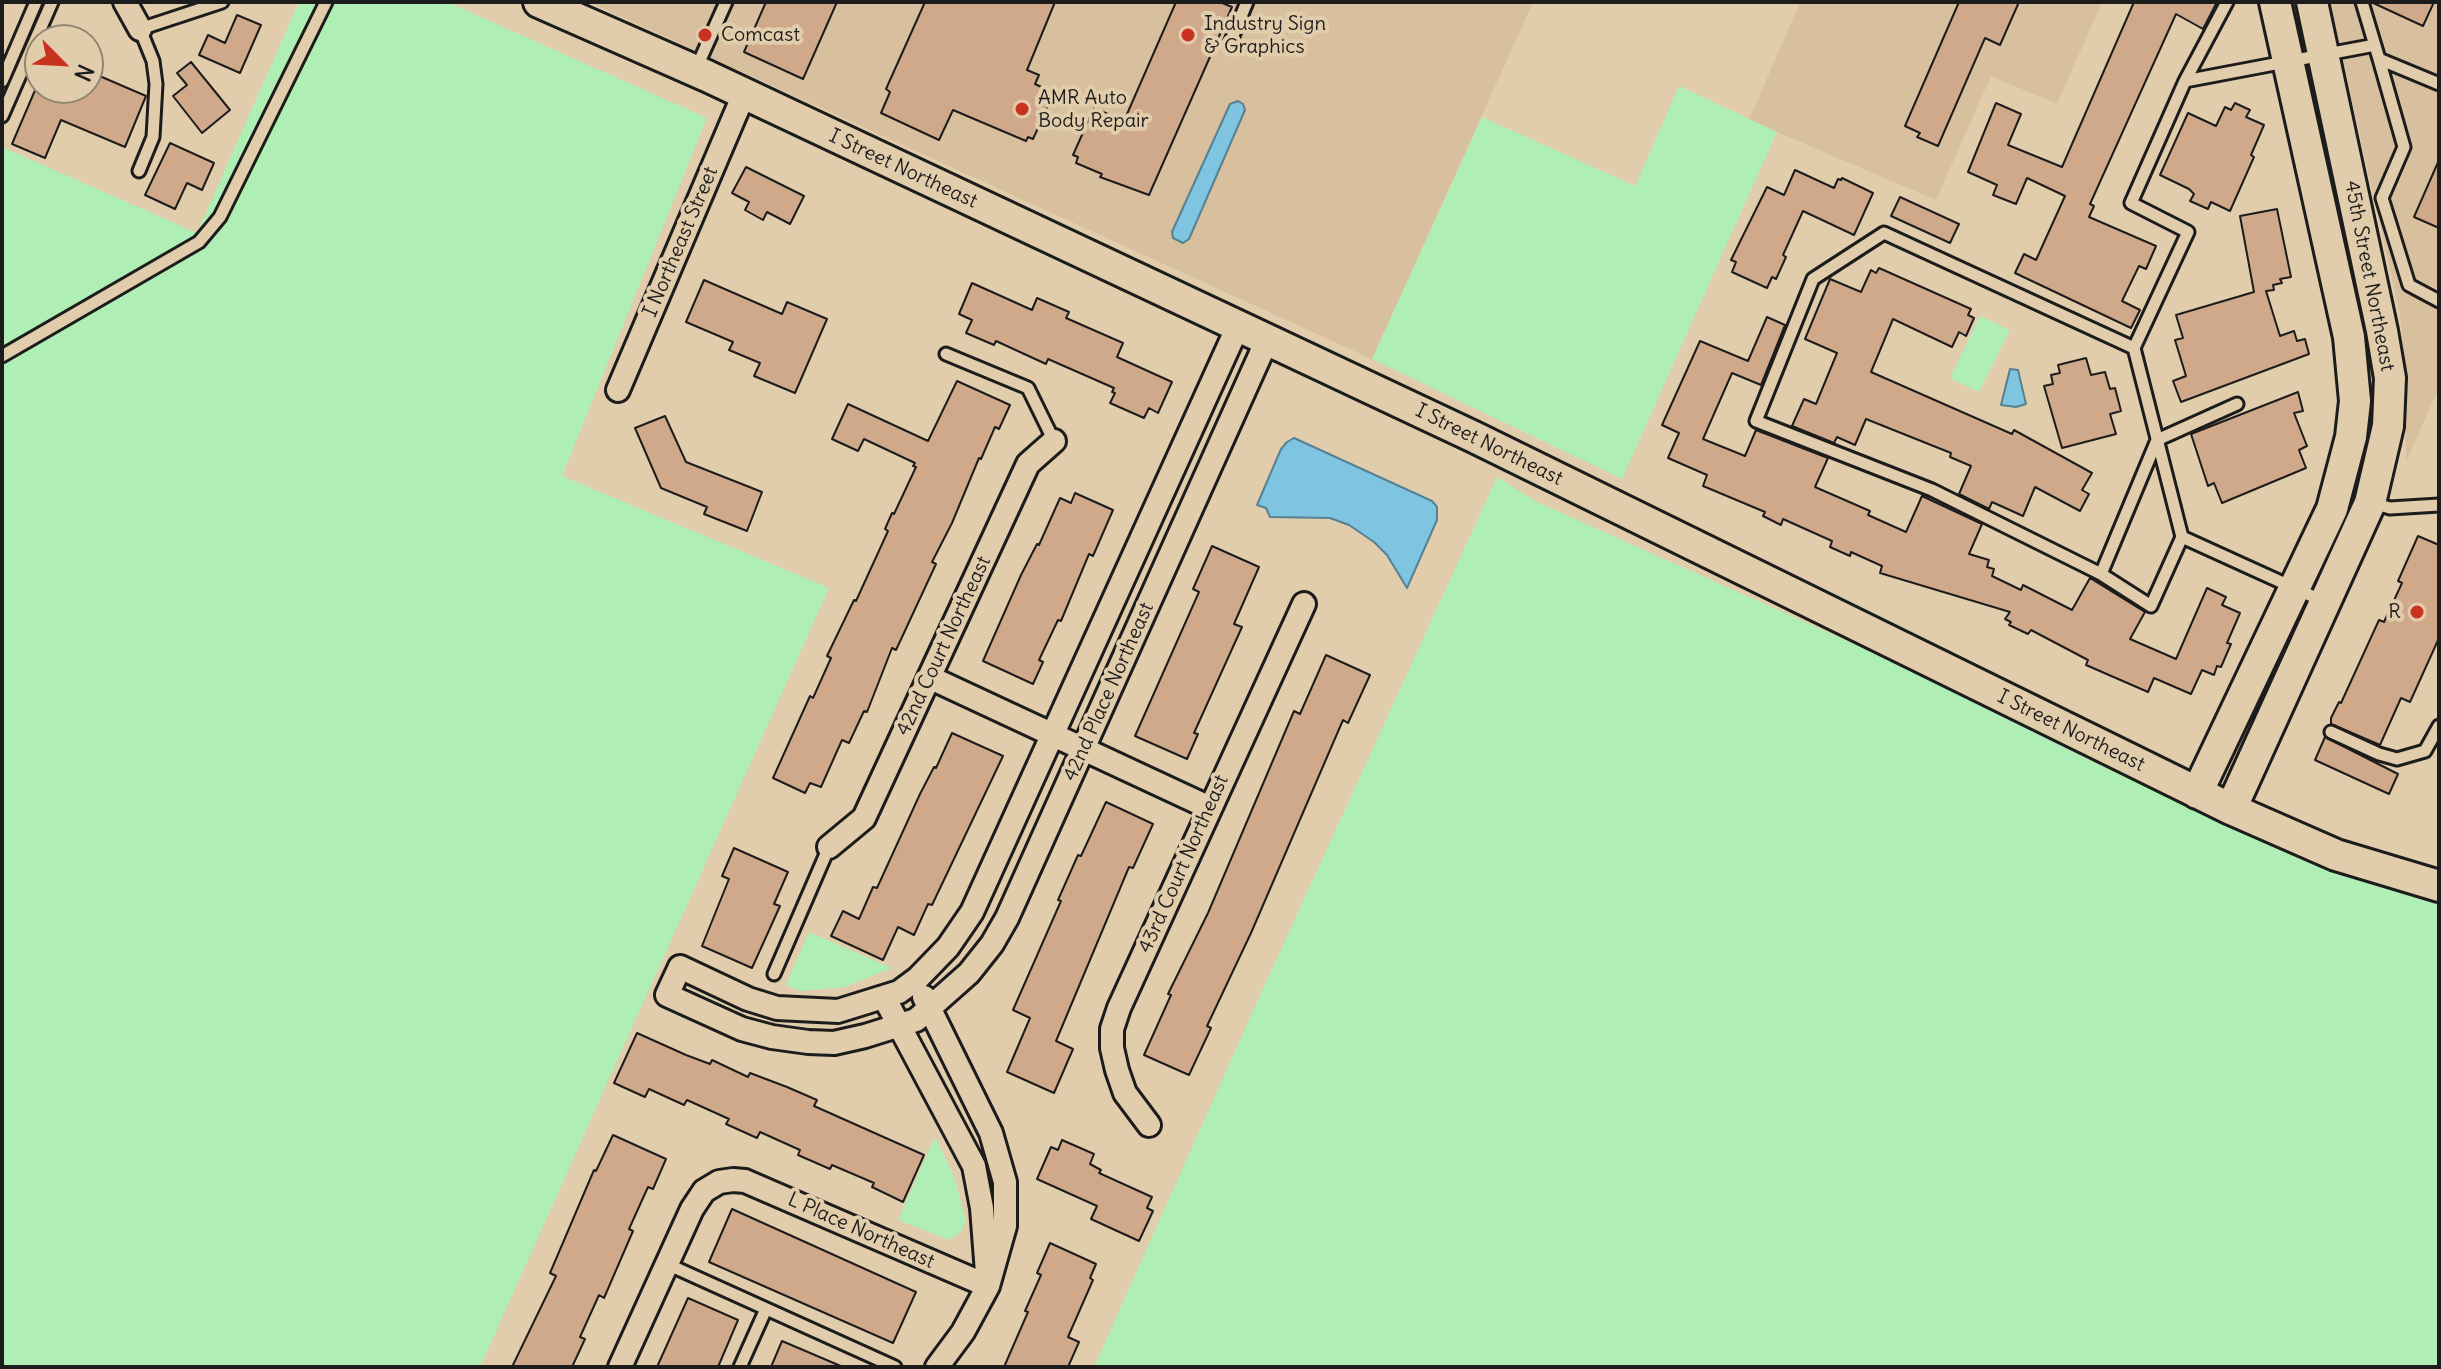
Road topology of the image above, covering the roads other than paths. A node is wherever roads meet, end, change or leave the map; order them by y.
1 (36, 2) edge
2 (52, 2) edge
3 (125, 2) edge
4 (222, 2) edge
5 (326, 2) edge
6 (539, 2) edge
7 (726, 2) edge
8 (1247, 2) edge
9 (2227, 2) edge
10 (2275, 2) edge
11 (2312, 2) edge
12 (2362, 2) edge
13 (140, 29) junction
14 (1230, 43) dead end
15 (2375, 45) junction
16 (2323, 56) junction
17 (2379, 59) junction
18 (2288, 63) junction
19 (695, 71) junction
20 (2, 81) edge
21 (2185, 81) junction
22 (2439, 84) edge
23 (744, 94) junction
24 (2, 116) edge
25 (139, 171) dead end
26 (2368, 201) junction
27 (2439, 301) edge
28 (1238, 326) junction
29 (1267, 340) junction
30 (2134, 348) junction
31 (946, 354) dead end
32 (2, 356) edge
33 (618, 390) dead end
34 (2237, 404) dead end
35 (2157, 440) junction
36 (1054, 441) joint
37 (2370, 503) junction
38 (2439, 505) edge
39 (2182, 537) junction
40 (2101, 574) junction
41 (2296, 588) junction
42 (2325, 602) junction
43 (1304, 604) dead end
44 (931, 678) junction
45 (2439, 726) edge
46 (2331, 732) dead end
47 (1053, 735) junction
48 (1083, 749) junction
49 (2197, 793) junction
50 (1210, 808) junction
51 (2231, 809) junction
52 (829, 847) joint
53 (2439, 886) edge
54 (774, 974) dead end
55 (899, 990) junction
56 (914, 1018) junction
57 (1149, 1125) dead end
58 (667, 1264) junction
59 (988, 1286) junction
60 (766, 1309) junction
61 (620, 1367) edge
62 (740, 1367) edge
63 (895, 1367) edge
64 (937, 1367) edge

1 - 20 lane
2 - 24 lane
3 - 13 street
4 - 13 lane
5 - 32 lane
6 - 19 street, I Street Northeast
7 - 19 lane
8 - 14 lane
9 - 21 lane
10 - 18 street, 45th Street Northeast
11 - 16 street, 45th Street Northeast
12 - 15 lane
13 - 25 lane
15 - 16 lane
15 - 17 lane
16 - 18 lane
16 - 26 street, 45th Street Northeast
17 - 22 lane
17 - 26 lane
18 - 21 lane
18 - 41 street, 45th Street Northeast
19 - 23 street, I Street Northeast
21 - 30 lane
23 - 28 street, I Street Northeast
23 - 33 street, I Northeast Street
26 - 27 lane
26 - 37 street, 45th Street Northeast
28 - 29 street, I Street Northeast
28 - 47 street, 42nd Place Northeast
29 - 48 street, 42nd Place Northeast
29 - 49 street, I Street Northeast
30 - 35 lane
30 - 40 lane
31 - 36 lane
34 - 35 lane
35 - 39 lane
35 - 40 lane
36 - 44 street, 42nd Court Northeast
37 - 38 lane
37 - 42 street, 45th Street Northeast
39 - 40 lane
39 - 41 lane
41 - 42 lane
41 - 49 street, 45th Street Northeast
42 - 51 street, 45th Street Northeast
43 - 50 street, 43rd Court Northeast
44 - 47 street
44 - 52 street, 42nd Court Northeast
45 - 46 lane
47 - 48 street
47 - 55 street, 42nd Place Northeast
48 - 50 street
48 - 56 street, 42nd Place Northeast
49 - 51 street, I Street Northeast
50 - 57 street, 43rd Court Northeast
51 - 53 street, I Street Northeast
52 - 54 lane
55 - 56 street
55 - 56 street
55 - 56 street
56 - 59 street
56 - 59 street
58 - 59 street, L Place Northeast
58 - 60 lane
58 - 61 street
59 - 64 street
60 - 62 lane
60 - 63 lane

